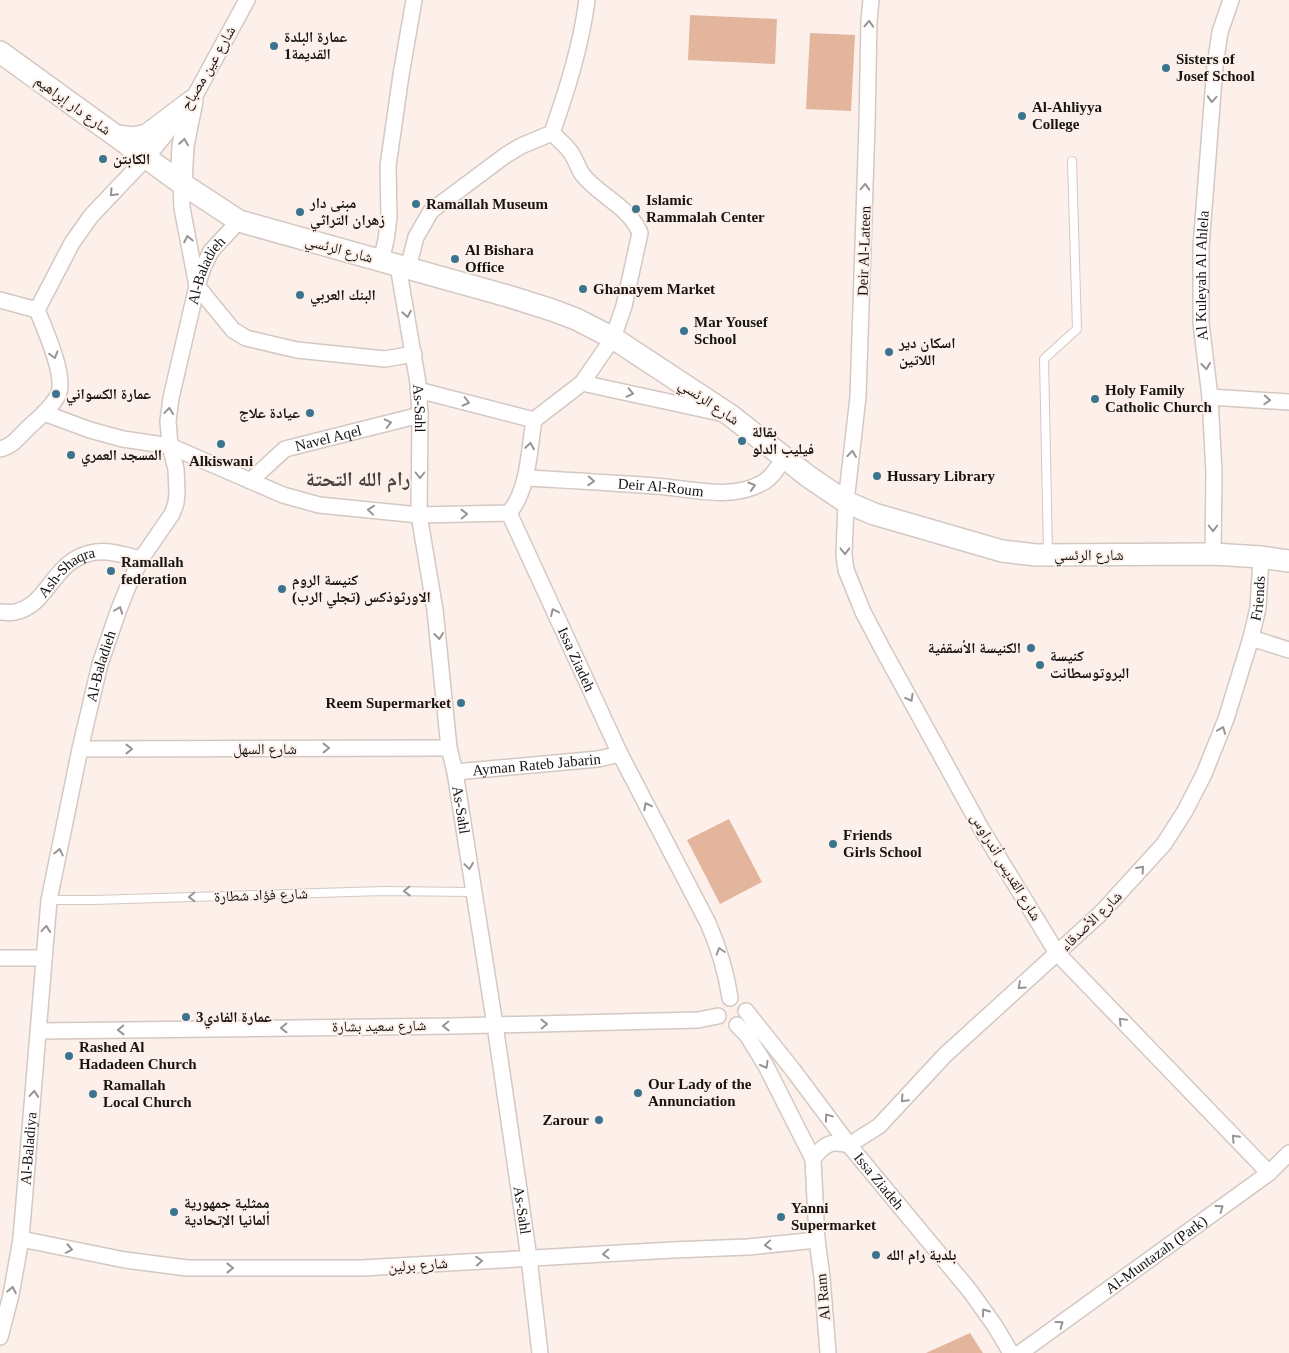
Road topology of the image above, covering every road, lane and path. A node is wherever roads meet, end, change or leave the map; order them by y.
1 (247, 0) edge
2 (414, 0) edge
3 (587, 0) edge
4 (871, 0) edge
5 (1231, 0) edge
6 (0, 52) edge
7 (192, 101) junction
8 (552, 133) junction
9 (118, 136) junction
10 (147, 157) junction
11 (1072, 161) dead end
12 (181, 183) junction
13 (239, 221) junction
14 (396, 265) junction
15 (197, 286) junction
16 (0, 300) edge
17 (37, 310) junction
18 (613, 338) junction
19 (414, 354) junction
20 (582, 383) junction
21 (418, 390) junction
22 (1210, 397) junction
23 (1289, 402) edge
24 (44, 413) junction
25 (730, 415) junction
26 (420, 416) junction
27 (534, 420) junction
28 (170, 446) junction
29 (0, 449) edge
30 (784, 458) junction
31 (525, 478) junction
32 (250, 481) junction
33 (846, 502) junction
34 (509, 513) junction
35 (420, 515) junction
36 (1213, 554) junction
37 (1048, 555) junction
38 (1262, 557) junction
39 (142, 559) junction
40 (1289, 561) edge
41 (0, 612) edge
42 (1251, 638) junction
43 (1289, 650) edge
44 (449, 748) junction
45 (80, 749) junction
46 (620, 754) junction
47 (455, 772) junction
48 (473, 892) junction
49 (49, 900) junction
50 (1057, 953) junction
51 (0, 958) edge
52 (44, 958) junction
53 (730, 998) junction
54 (746, 1010) junction
55 (718, 1016) junction
56 (495, 1025) junction
57 (737, 1025) junction
58 (39, 1031) junction
59 (849, 1145) junction
60 (1289, 1153) edge
61 (813, 1159) junction
62 (1269, 1173) junction
63 (21, 1239) junction
64 (817, 1240) junction
65 (529, 1258) junction
66 (0, 1337) edge
67 (540, 1353) edge
68 (828, 1353) edge
69 (1011, 1353) edge
70 (1020, 1353) edge

1 - 7 street, شارع عين مصباح
2 - 14 street
3 - 8 street
33 -> 4 street, Deir Al-Lateen
5 -> 22 street, Al Kuleyah Al Ahlela
6 - 9 main road, شارع دار إبراهيم
7 - 9 main road
7 - 10 street, شارع عين مصباح
12 -> 7 main road
8 - 14 street
8 - 18 street
9 - 10 main road, شارع دار إبراهيم
10 - 12 main road, شارع الرئسي
10 -> 17 street, شارع عين مصباح
11 - 37 lane
12 - 13 main road, شارع الرئسي
15 -> 12 street
13 - 14 main road, شارع الرئسي
13 - 15 street, Al-Baladieh
14 - 18 main road, شارع الرئسي
14 -> 19 street, As-Sahl
15 - 19 street
28 -> 15 street, Al-Baladieh
16 - 17 street
17 -> 24 street
18 - 20 street
18 - 25 main road, شارع الرئسي
19 - 21 street, As-Sahl
20 -> 25 street
20 - 27 street
21 - 26 street, As-Sahl
21 -> 27 street
22 -> 23 street
22 -> 36 street, Al Kuleyah Al Ahlela
24 - 28 street
24 - 29 street
25 - 30 main road, شارع الرئسي
32 -> 26 street, Navel Aqel
26 -> 35 street, As-Sahl
31 -> 27 street
28 - 32 street
28 - 39 street, Al-Baladieh
31 -> 30 street, Deir Al-Roum
30 - 33 main road, شارع الرئسي
31 - 34 street
35 -> 32 street
33 - 37 main road, شارع الرئسي
33 -> 50 street, شارع القديس أندراوس
35 -> 34 street
46 -> 34 street, Issa Ziadeh
35 -> 44 street, As-Sahl
36 - 37 main road, شارع الرئسي
36 - 38 main road, شارع الرئسي
38 - 40 main road, شارع الرئسي
38 - 42 street, Friends
39 - 41 street, Ash-Shaqra
45 -> 39 street, Al-Baladieh
42 - 43 street
50 -> 42 street, شارع الأصدقاء
45 -> 44 street, شارع السهل
44 - 47 street, As-Sahl
49 -> 45 street, Al-Baladieh
46 - 47 street, Ayman Rateb Jabarin
53 -> 46 street, Issa Ziadeh
47 -> 48 street, As-Sahl
48 -> 49 lane, شارع فؤاد شطارة
48 - 56 street, As-Sahl
52 -> 49 street
50 -> 59 street, شارع الأصدقاء
62 -> 50 street, شارع القديس أندراوس
51 - 52 street
52 - 58 street, Al-Baladiya
53 - 54 street
53 - 55 street
54 - 57 street
59 -> 54 street, Issa Ziadeh
56 -> 55 street, شارع سعيد بشارة
55 - 57 street
56 -> 58 street, شارع سعيد بشارة
56 - 65 street, As-Sahl
57 -> 61 street
63 -> 58 street, Al-Baladiya
59 - 61 street
69 -> 59 street, Issa Ziadeh
60 - 62 street, Al-Muntazah (Park)
61 - 64 street, Al Ram
70 -> 62 street, Al-Muntazah (Park)
63 -> 65 street, شارع برلين
66 -> 63 street, Al-Baladiya
64 -> 65 street, شارع برلين
64 - 68 street, Al Ram
65 - 67 street, As-Sahl

